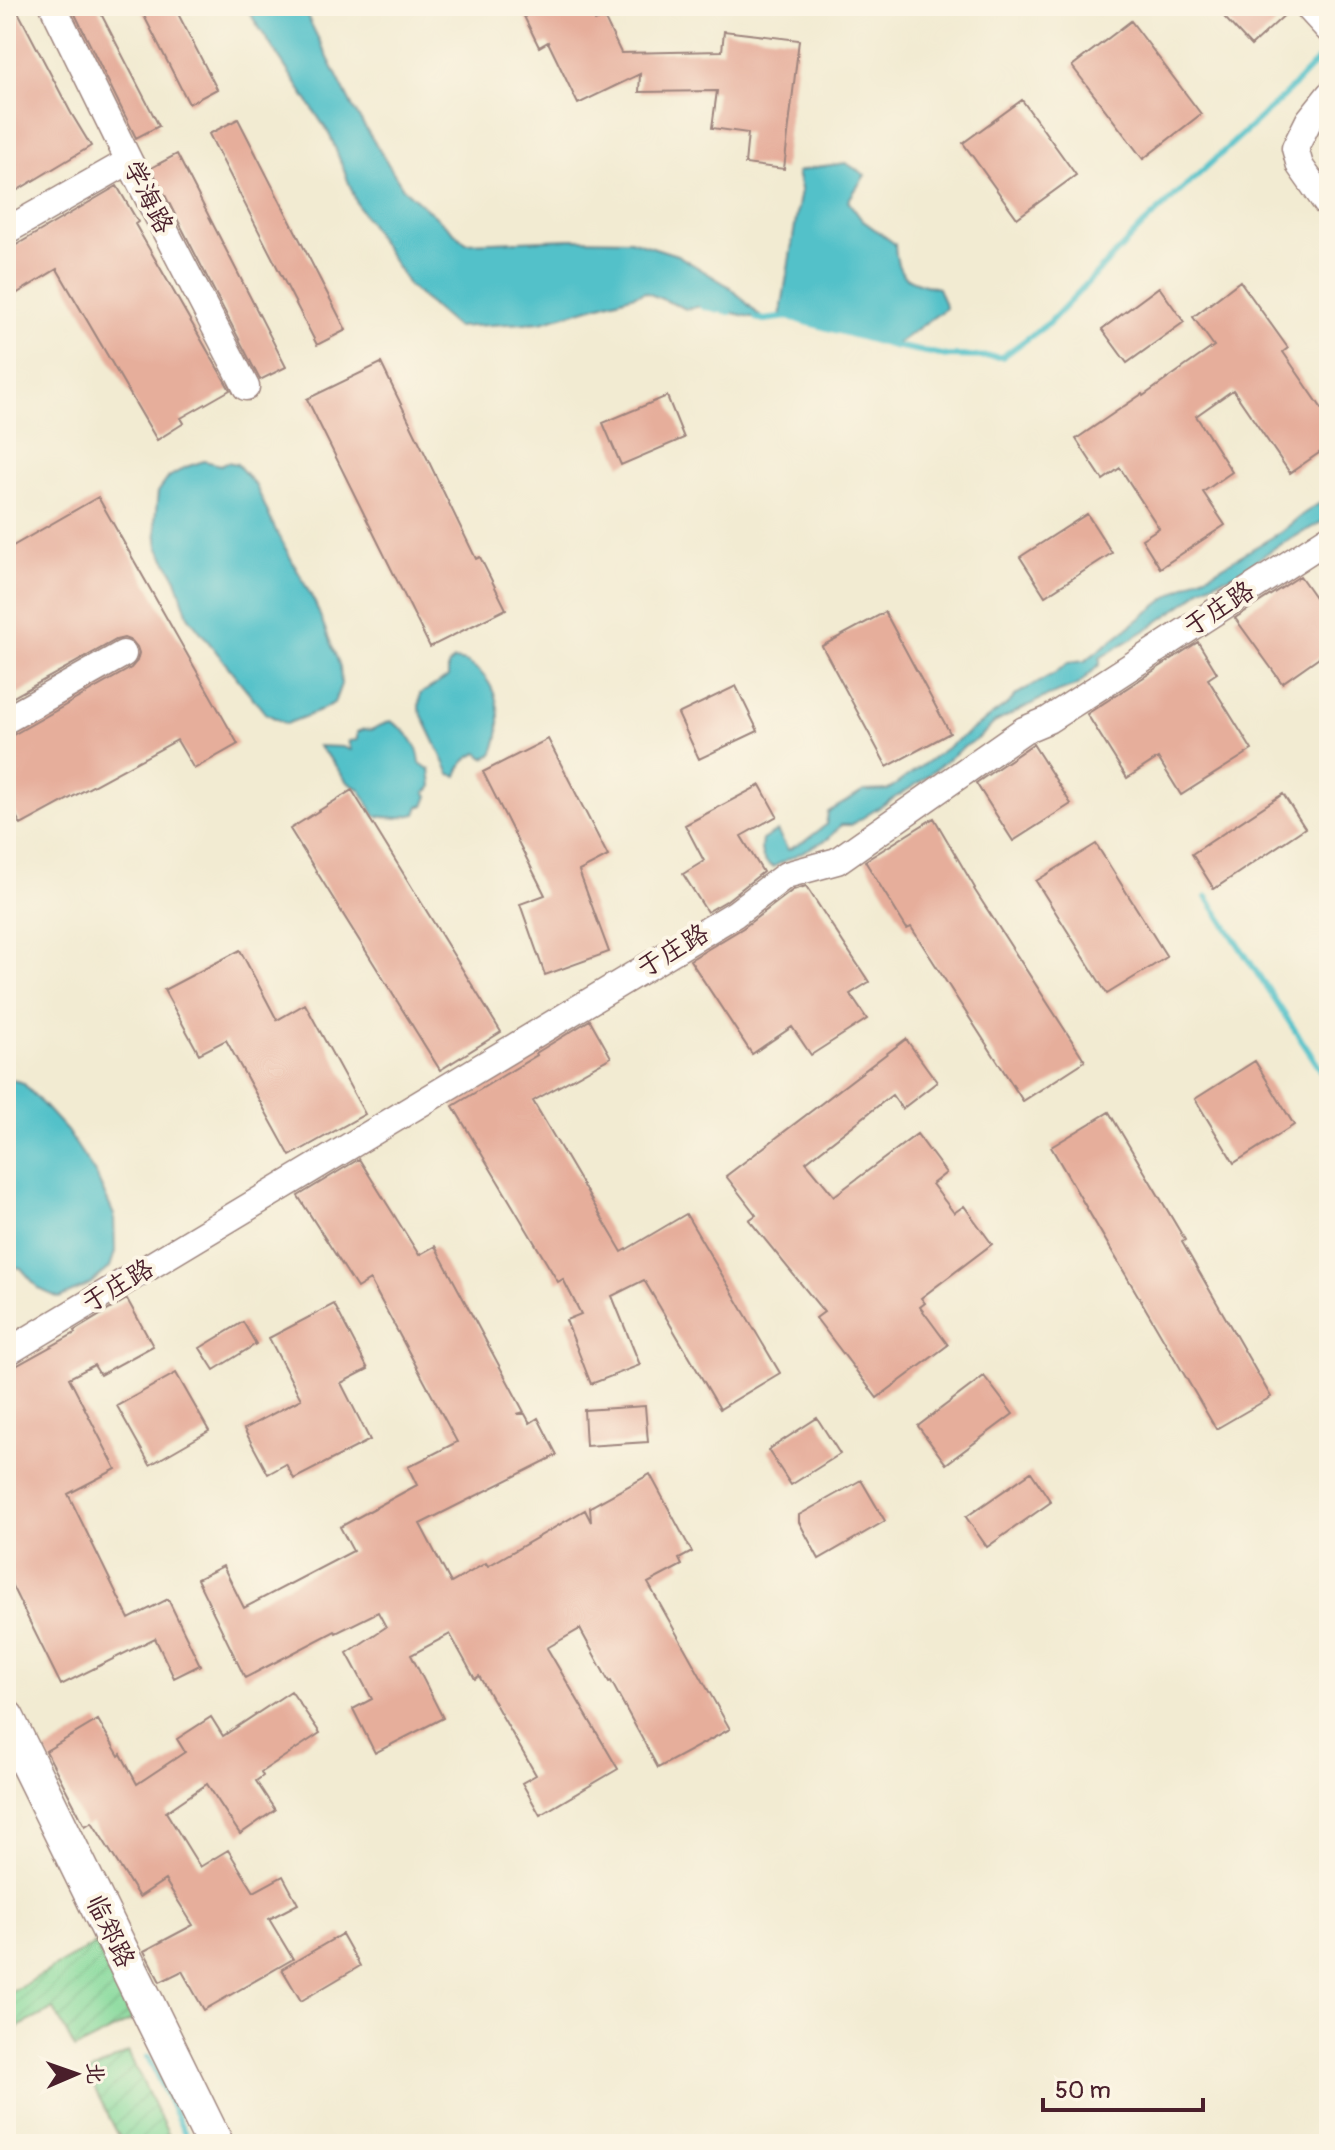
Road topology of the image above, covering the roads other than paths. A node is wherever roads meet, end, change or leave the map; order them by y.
1 (53, 6) edge
2 (1307, 6) edge
3 (1329, 30) edge
4 (1329, 95) edge
5 (129, 161) junction
6 (1329, 207) edge
7 (6, 231) edge
8 (246, 387) dead end
9 (1329, 538) edge
10 (123, 654) dead end
11 (6, 720) edge
12 (6, 1353) edge
13 (6, 1718) edge
14 (215, 2144) edge

1 - 5 street, 学海路
2 - 3 street
4 - 6 street
5 - 7 street
5 - 8 street, 学海路
9 - 12 street, 于庄路
10 - 11 street
13 - 14 main road, 临郑路

